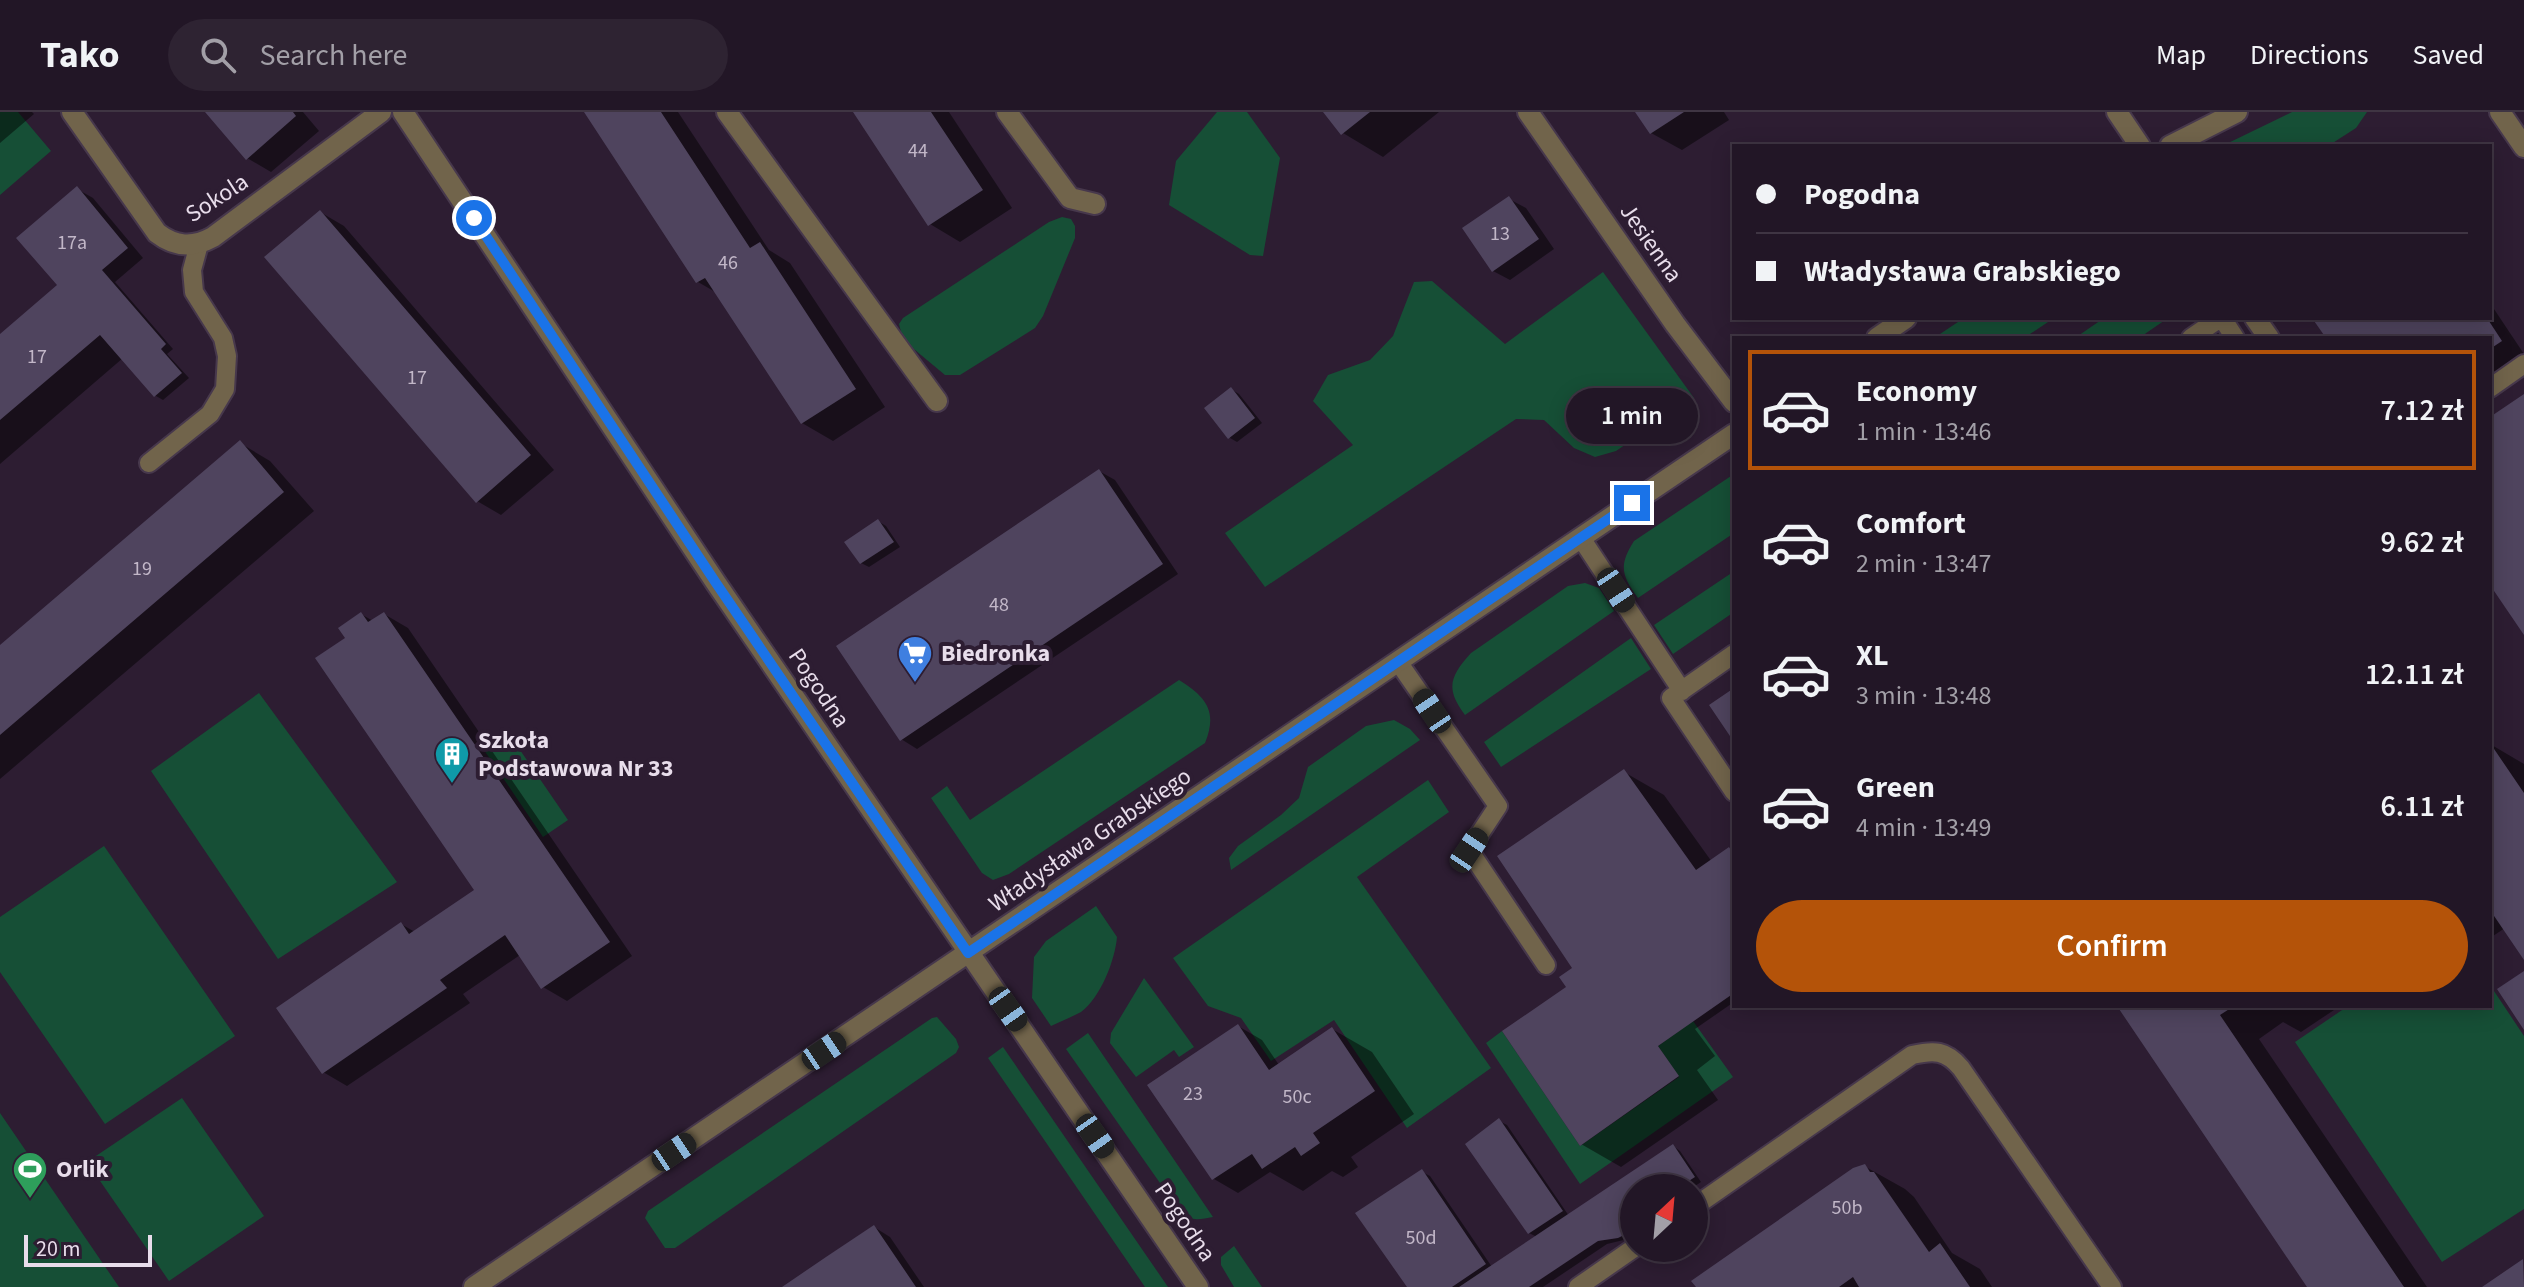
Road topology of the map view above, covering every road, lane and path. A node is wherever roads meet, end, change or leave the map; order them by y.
1 (72, 112) edge
2 (381, 112) edge
3 (403, 112) edge
4 (727, 112) edge
5 (1007, 112) edge
6 (1528, 112) edge
7 (2117, 112) edge
8 (2237, 112) edge
9 (2500, 112) edge
10 (2139, 144) edge
11 (2174, 144) edge
12 (2524, 147) edge
13 (1095, 204) dead end
14 (199, 244) junction
15 (1903, 320) edge
16 (2218, 320) edge
17 (1880, 336) edge
18 (2194, 336) edge
19 (2524, 364) edge
20 (2492, 387) edge
21 (1732, 399) edge
22 (937, 401) dead end
23 (1732, 435) edge
24 (149, 463) dead end
25 (1581, 538) junction
26 (1732, 655) edge
27 (1399, 663) junction
28 (1682, 691) junction
29 (1732, 789) edge
30 (968, 953) junction
31 (1546, 965) dead end
32 (1708, 1197) edge
33 (1620, 1258) edge
34 (474, 1287) edge
35 (1198, 1287) edge
36 (1578, 1287) edge
37 (2112, 1287) edge

1 - 14 street, Sokola
2 - 14 street, Sokola
3 - 30 street, Pogodna
4 - 22 street
5 - 13 street
6 - 21 street, Jesienna
7 - 10 street
8 - 11 street
9 - 12 street
14 - 24 lane
15 - 17 street
16 - 18 lane
19 - 20 lane
23 - 25 street, Władysława Grabskiego
25 - 27 street, Władysława Grabskiego
25 - 28 lane
26 - 28 lane
27 - 30 street, Władysława Grabskiego
27 - 31 lane
28 - 29 lane
30 - 34 street, Władysława Grabskiego
30 - 35 street, Pogodna
32 - 37 lane
33 - 36 lane

